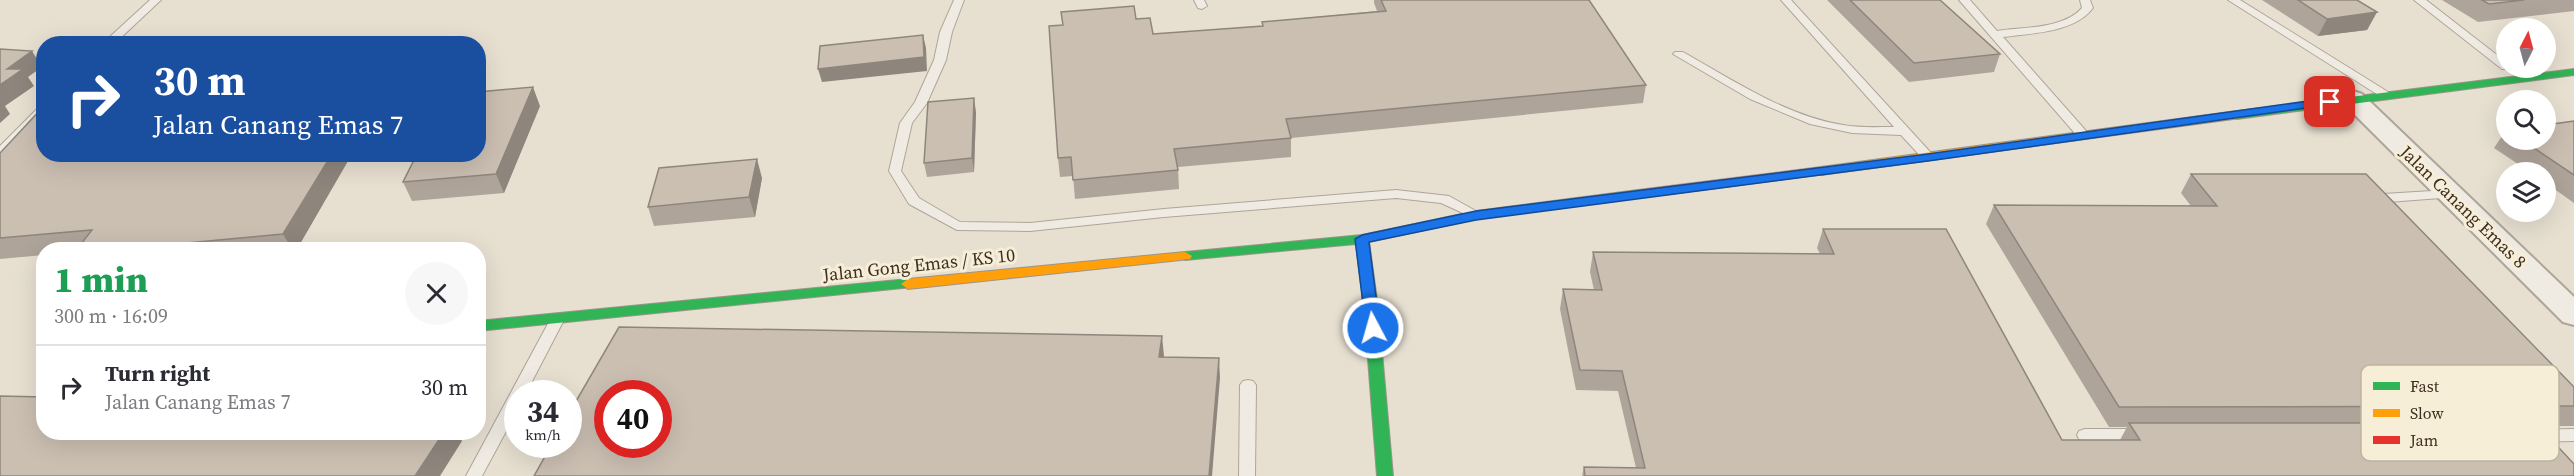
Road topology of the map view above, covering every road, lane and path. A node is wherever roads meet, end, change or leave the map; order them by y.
1 (156, 0) edge
2 (959, 0) edge
3 (1964, 0) edge
4 (2085, 0) edge
5 (2232, 0) edge
6 (2420, 0) edge
7 (1786, 1) edge
8 (1994, 34) junction
9 (116, 36) edge
10 (1679, 54) dead end
11 (2496, 59) edge
12 (2574, 72) edge
13 (2521, 79) joint
14 (2387, 95) junction
15 (2353, 99) junction
16 (36, 117) edge
17 (1904, 131) junction
18 (2083, 135) junction
19 (0, 153) edge
20 (1928, 158) junction
21 (2449, 194) junction
22 (1476, 215) junction
23 (2397, 221) edge
24 (1362, 239) junction
25 (2574, 315) edge
26 (558, 318) junction
27 (486, 325) edge
28 (525, 380) edge
29 (1248, 385) dead end
30 (504, 419) edge
31 (2085, 435) dead end
32 (2156, 435) edge
33 (2559, 435) edge
34 (2574, 435) edge
35 (474, 476) edge
36 (1247, 476) edge
37 (1385, 476) edge

1 - 9 lane
2 - 22 lane
3 - 8 lane
4 - 8 lane
5 - 14 lane
6 - 11 lane
7 - 17 lane
8 - 18 lane
10 - 17 lane
12 - 13 street, Jalan Gong Emas / KS 10
13 - 14 street, Jalan Gong Emas / KS 10
14 - 15 street, Jalan Gong Emas / KS 10
15 - 18 street, Jalan Gong Emas / KS 10
15 - 21 street, Jalan Canang Emas 8
16 - 19 lane
17 - 20 lane
18 - 20 street, Jalan Gong Emas / KS 10
20 - 22 street, Jalan Gong Emas / KS 10
21 - 23 lane
21 - 25 street, Jalan Canang Emas 8
22 - 24 street, Jalan Gong Emas / KS 10
24 - 26 street, Jalan Gong Emas / KS 10
24 - 37 street
26 - 27 street, Jalan Gong Emas / KS 10
26 - 28 lane
29 - 36 lane
30 - 35 lane
31 - 32 lane
33 - 34 lane

